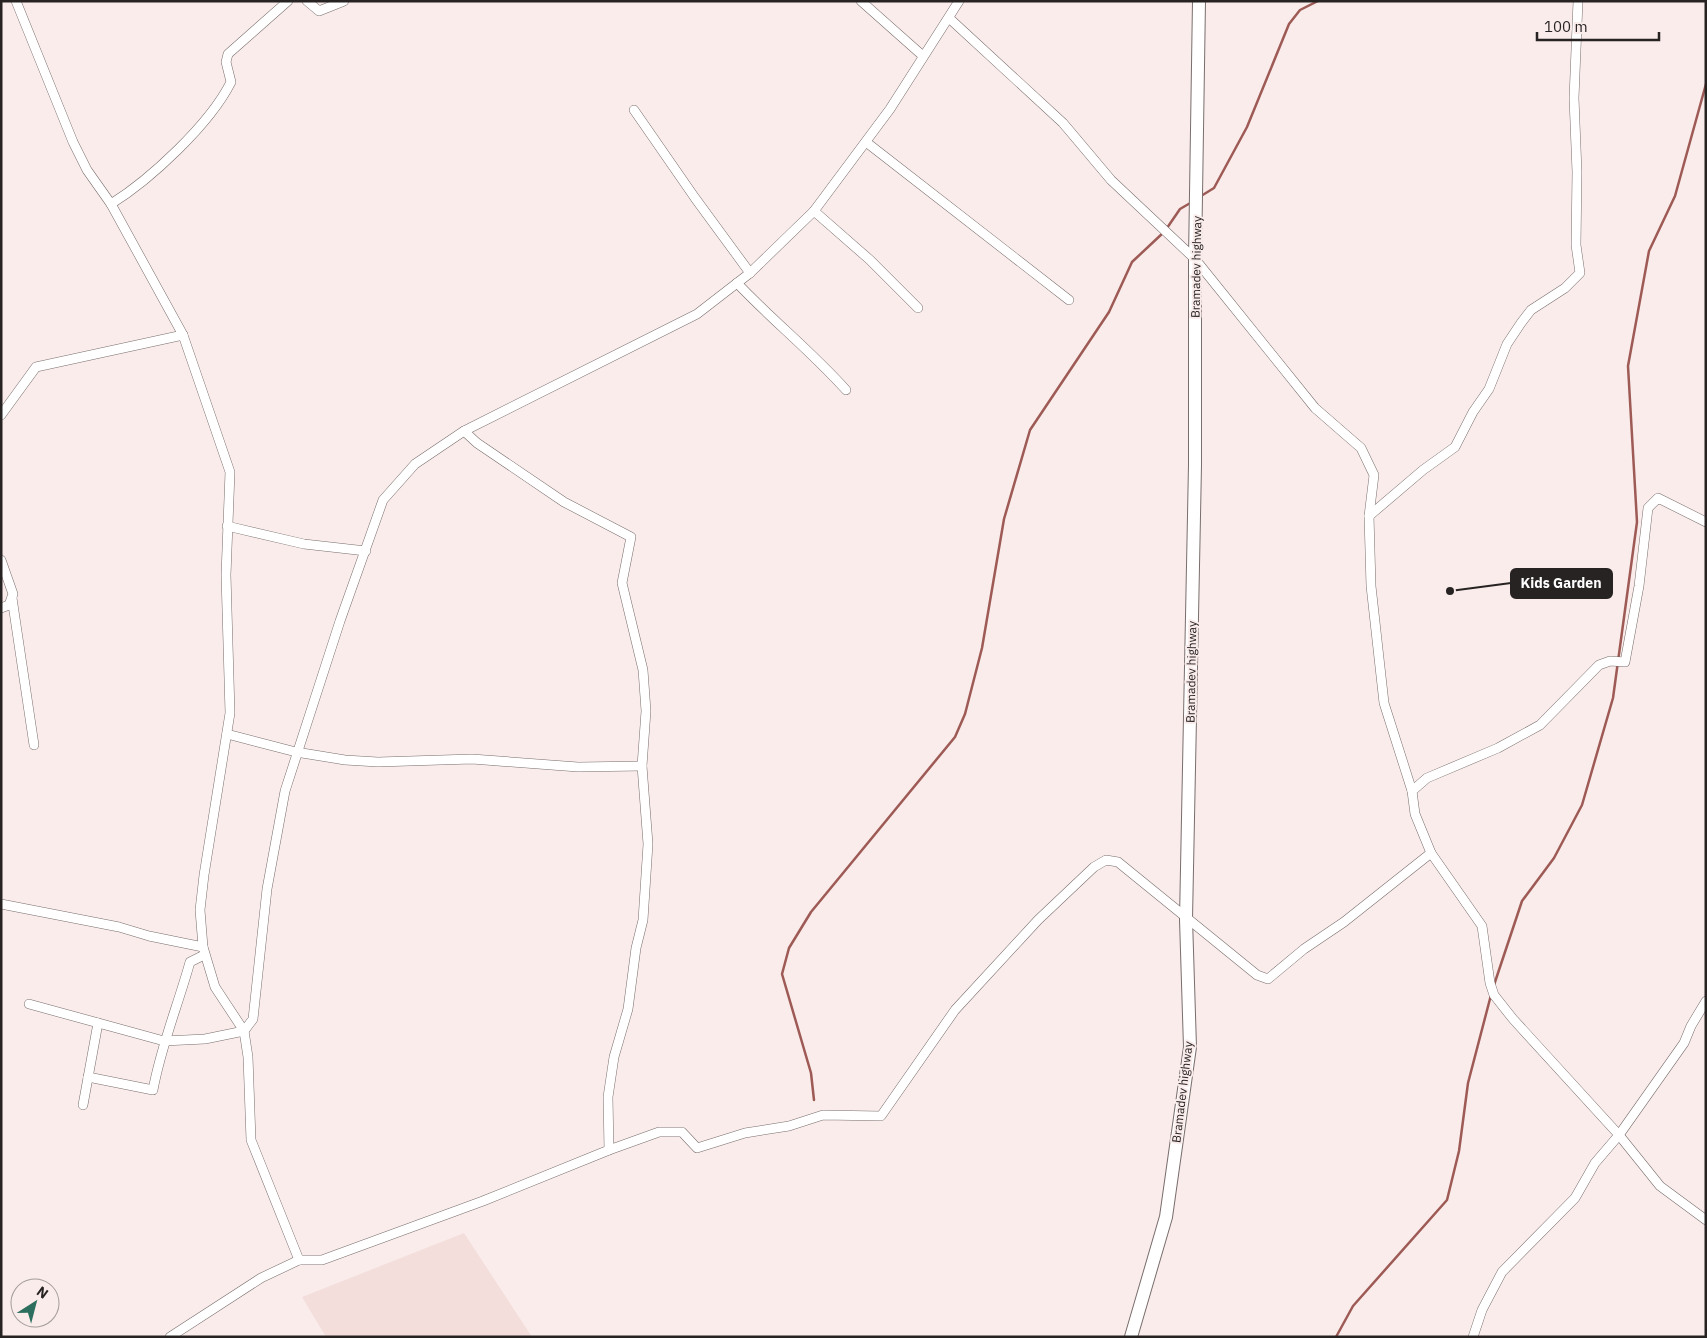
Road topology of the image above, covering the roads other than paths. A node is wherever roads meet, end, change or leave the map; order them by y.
1 (16, 1) edge
2 (288, 1) edge
3 (307, 1) edge
4 (344, 1) edge
5 (861, 1) edge
6 (959, 1) edge
7 (1200, 1) edge
8 (1578, 1) edge
9 (949, 18) junction
10 (923, 56) junction
11 (634, 110) dead end
12 (866, 142) junction
13 (111, 204) junction
14 (814, 211) junction
15 (1195, 259) junction
16 (750, 273) junction
17 (737, 283) junction
18 (1069, 300) dead end
19 (918, 308) dead end
20 (183, 335) junction
21 (846, 390) dead end
22 (1, 415) edge
23 (464, 431) junction
24 (1368, 516) junction
25 (1706, 522) edge
26 (227, 526) junction
27 (366, 551) junction
28 (1, 560) edge
29 (12, 598) junction
30 (1, 608) edge
31 (228, 734) junction
32 (34, 744) dead end
33 (296, 752) junction
34 (642, 766) junction
35 (1412, 791) junction
36 (1431, 853) junction
37 (1, 904) edge
38 (1186, 919) junction
39 (203, 951) junction
40 (1706, 1001) edge
41 (29, 1004) dead end
42 (98, 1023) junction
43 (244, 1031) junction
44 (164, 1041) junction
45 (88, 1077) junction
46 (83, 1104) dead end
47 (1619, 1135) junction
48 (609, 1150) junction
49 (1706, 1220) edge
50 (299, 1260) junction
51 (170, 1337) edge
52 (1131, 1337) edge
53 (1473, 1337) edge

1 - 13 street
2 - 13 street
3 - 4 street
5 - 10 street
6 - 9 street
7 - 15 street, Bramadev highway
8 - 24 street
9 - 10 street
9 - 15 street
10 - 12 street
11 - 16 street
12 - 14 street
12 - 18 street
13 - 20 street
14 - 16 street
14 - 19 street
15 - 24 street
15 - 38 street, Bramadev highway
16 - 17 street
17 - 21 street
17 - 23 street
20 - 22 street
20 - 26 street
23 - 27 street
23 - 34 street
24 - 35 street
25 - 35 street
26 - 27 street
26 - 31 street
27 - 33 street
28 - 29 street
29 - 30 street
29 - 32 street
31 - 33 street
31 - 39 street
33 - 34 street
33 - 43 street
34 - 48 street
35 - 36 street
36 - 38 street
36 - 47 street
37 - 39 street
38 - 48 street
38 - 52 street, Bramadev highway
39 - 43 street
39 - 44 street
40 - 47 street
41 - 42 street
42 - 44 street
42 - 45 street
43 - 44 street
43 - 50 street
44 - 45 street
45 - 46 street
47 - 49 street
47 - 53 street
48 - 50 street
50 - 51 street

